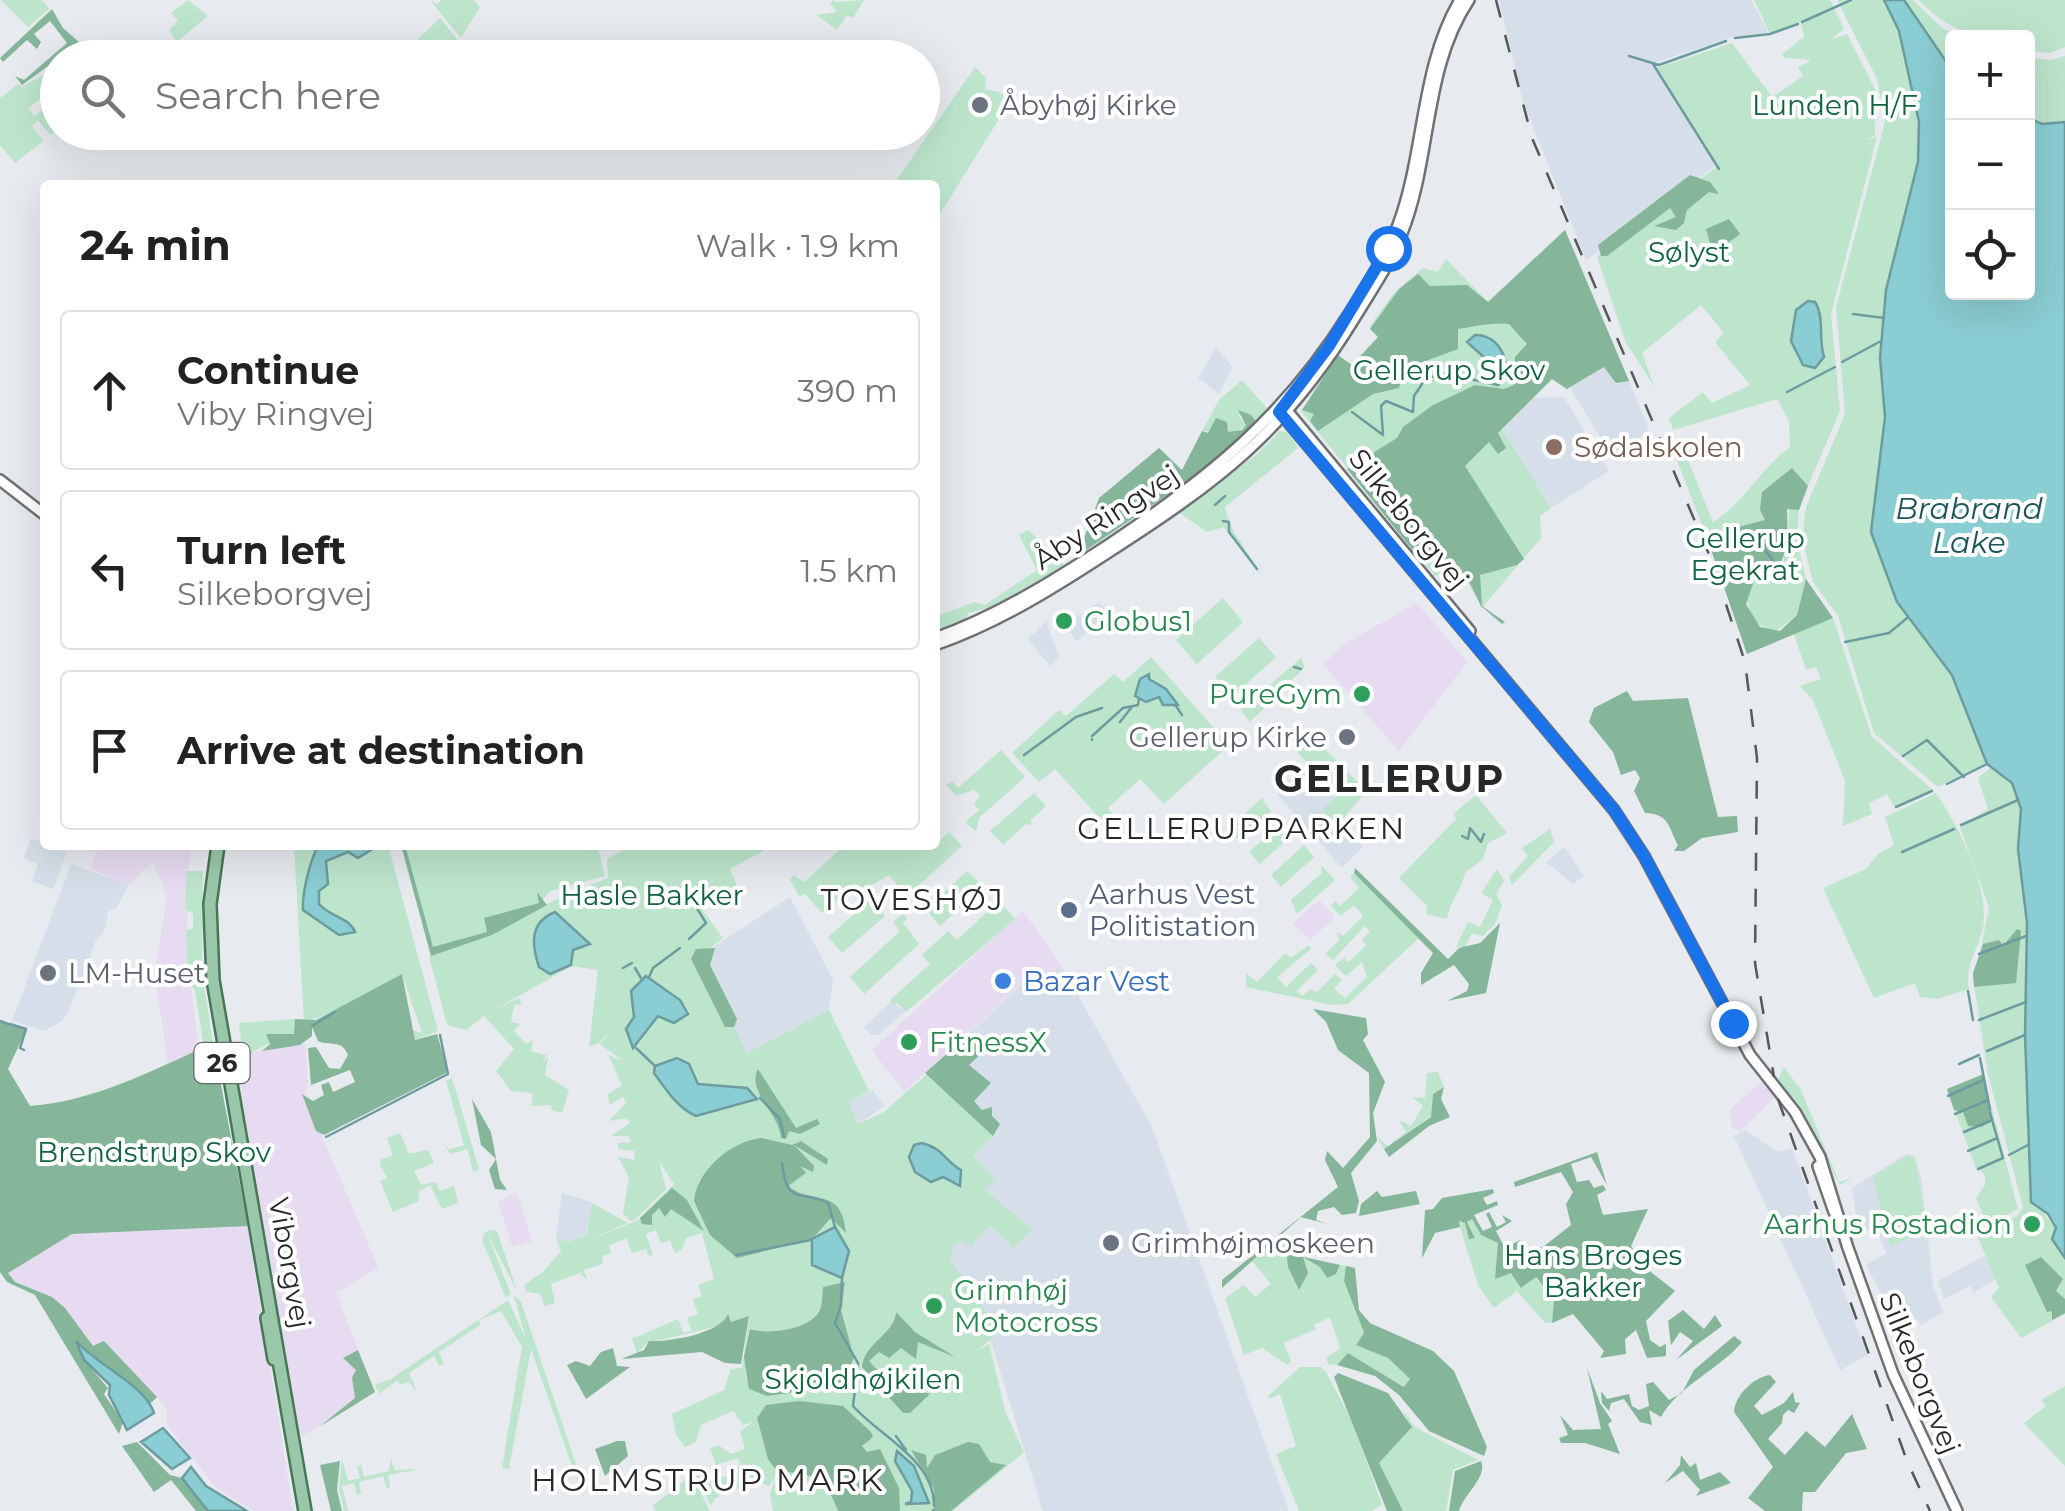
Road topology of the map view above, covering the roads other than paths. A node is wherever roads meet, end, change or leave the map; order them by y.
1 (1460, 0) edge
2 (1468, 0) edge
3 (1284, 412) junction
4 (0, 483) edge
5 (40, 514) edge
6 (940, 636) edge
7 (940, 643) edge
8 (213, 850) edge
9 (302, 1511) edge
10 (1957, 1511) edge

1 - 3 main road
2 - 3 main road
3 - 6 main road, Åby Ringvej
3 - 7 main road, Åby Ringvej
3 - 10 main road, Silkeborgvej
4 - 5 main road
8 - 9 main road, Viborgvej / 26

